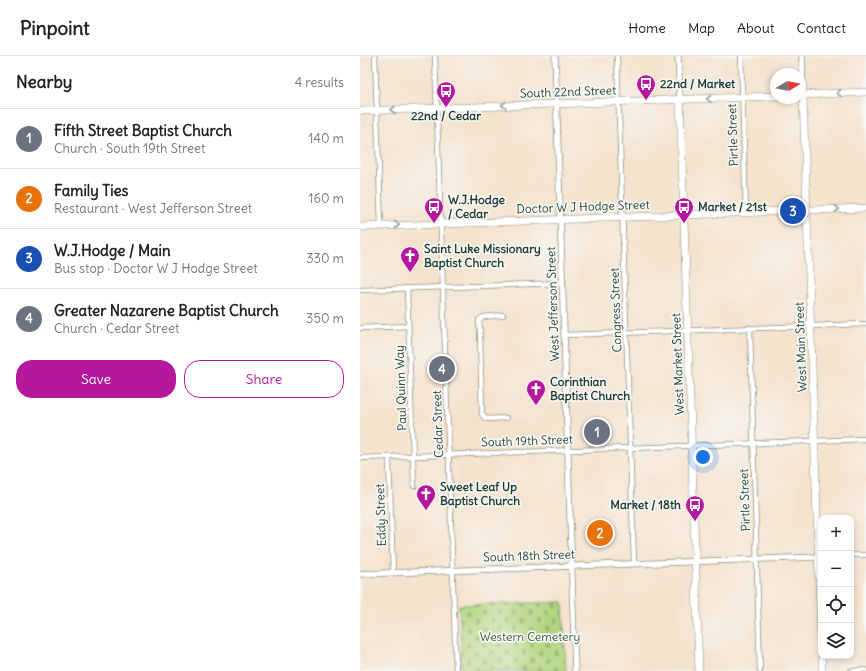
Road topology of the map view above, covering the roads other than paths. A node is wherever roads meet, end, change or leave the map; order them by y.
1 (375, 56) edge
2 (435, 56) edge
3 (555, 56) edge
4 (617, 56) edge
5 (678, 56) edge
6 (741, 56) edge
7 (802, 56) edge
8 (802, 68) edge
9 (866, 92) edge
10 (806, 95) edge
11 (770, 96) edge
12 (742, 97) junction
13 (680, 100) junction
14 (618, 102) junction
15 (557, 104) junction
16 (801, 104) edge
17 (437, 108) junction
18 (377, 110) junction
19 (360, 111) edge
20 (866, 208) edge
21 (807, 210) junction
22 (746, 213) junction
23 (684, 214) junction
24 (623, 217) junction
25 (561, 219) junction
26 (441, 224) junction
27 (360, 226) edge
28 (381, 226) junction
29 (563, 283) junction
30 (443, 287) junction
31 (407, 288) junction
32 (360, 290) edge
33 (503, 315) dead end
34 (866, 324) edge
35 (408, 326) junction
36 (811, 326) junction
37 (360, 328) edge
38 (750, 328) junction
39 (688, 330) junction
40 (626, 332) junction
41 (565, 335) junction
42 (506, 418) dead end
43 (866, 439) edge
44 (815, 442) junction
45 (753, 444) junction
46 (692, 446) junction
47 (630, 448) junction
48 (569, 450) junction
49 (449, 454) junction
50 (413, 456) junction
51 (390, 457) junction
52 (360, 458) edge
53 (414, 486) dead end
54 (820, 551) edge
55 (854, 555) edge
56 (866, 555) edge
57 (818, 557) edge
58 (757, 559) junction
59 (696, 561) junction
60 (634, 563) junction
61 (572, 565) junction
62 (453, 569) junction
63 (393, 572) junction
64 (360, 574) edge
65 (820, 587) edge
66 (821, 623) edge
67 (822, 659) edge
68 (866, 670) edge
69 (456, 671) edge
70 (575, 671) edge
71 (699, 671) edge
72 (760, 671) edge
73 (822, 671) edge
74 (851, 671) edge

1 - 18 street
2 - 17 street, Cedar Street
3 - 15 street, West Jefferson Street
4 - 14 street, Congress Street
5 - 13 street, West Market Street
6 - 12 street, Pirtle Street
7 - 8 street, West Main Street
9 -> 10 main road
11 - 12 main road, South 22nd Street
12 -> 13 main road, South 22nd Street
12 - 22 street, Pirtle Street
13 - 14 main road, South 22nd Street
13 - 23 main road, West Market Street
14 - 15 main road, South 22nd Street
14 - 24 street, Congress Street
15 -> 17 main road, South 22nd Street
15 - 25 street, West Jefferson Street
16 - 21 main road, West Main Street
17 -> 18 main road, South 22nd Street
17 - 26 street, Cedar Street
18 - 19 main road, South 22nd Street
18 - 28 street
21 -> 20 main road, Doctor W J Hodge Street
21 - 22 main road, Doctor W J Hodge Street
21 - 36 main road, West Main Street
22 - 23 main road, Doctor W J Hodge Street
23 - 24 main road, Doctor W J Hodge Street
23 - 39 main road, West Market Street
24 - 25 main road, Doctor W J Hodge Street
24 - 40 street, Congress Street
25 - 26 main road, Doctor W J Hodge Street
25 - 29 street, West Jefferson Street
28 -> 26 main road, Doctor W J Hodge Street
26 - 30 street, Cedar Street
27 - 28 main road, Doctor W J Hodge Street
29 - 30 street
29 - 41 street, West Jefferson Street
30 - 31 street
30 - 49 street, Cedar Street
31 - 32 street
31 - 35 street, Paul Quinn Way
33 - 42 street
34 - 36 street
35 - 37 street
35 - 50 street, Paul Quinn Way
36 - 38 street
36 - 44 main road, West Main Street
38 - 39 street
38 - 45 street, Pirtle Street
39 - 40 street
39 - 46 main road, West Market Street
40 - 41 street
40 - 47 street, Congress Street
41 - 48 street, West Jefferson Street
43 - 44 street, South 19th Street
44 - 45 street, South 19th Street
44 - 54 main road, West Main Street
45 - 46 street, South 19th Street
45 - 58 street, Pirtle Street
46 - 47 street, South 19th Street
46 - 59 main road, West Market Street
47 - 48 street, South 19th Street
47 - 60 street, Congress Street
48 - 49 street, South 19th Street
48 - 61 street, West Jefferson Street
49 - 50 street, South 19th Street
49 - 62 street, Cedar Street
50 - 51 street, South 19th Street
50 - 53 street, Paul Quinn Way
51 - 52 street, South 19th Street
51 - 63 street, Eddy Street
55 - 56 street
57 - 58 street, South 18th Street
58 - 59 street, South 18th Street
58 - 72 street, Pirtle Street
59 - 60 street, South 18th Street
59 - 71 main road, West Market Street
60 - 61 street, South 18th Street
61 - 62 street, South 18th Street
61 - 70 street, West Jefferson Street
62 - 63 street, South 18th Street
62 - 69 street, Cedar Street
63 - 64 street, South 18th Street
65 - 66 main road, West Main Street
67 - 73 main road
68 - 74 street

